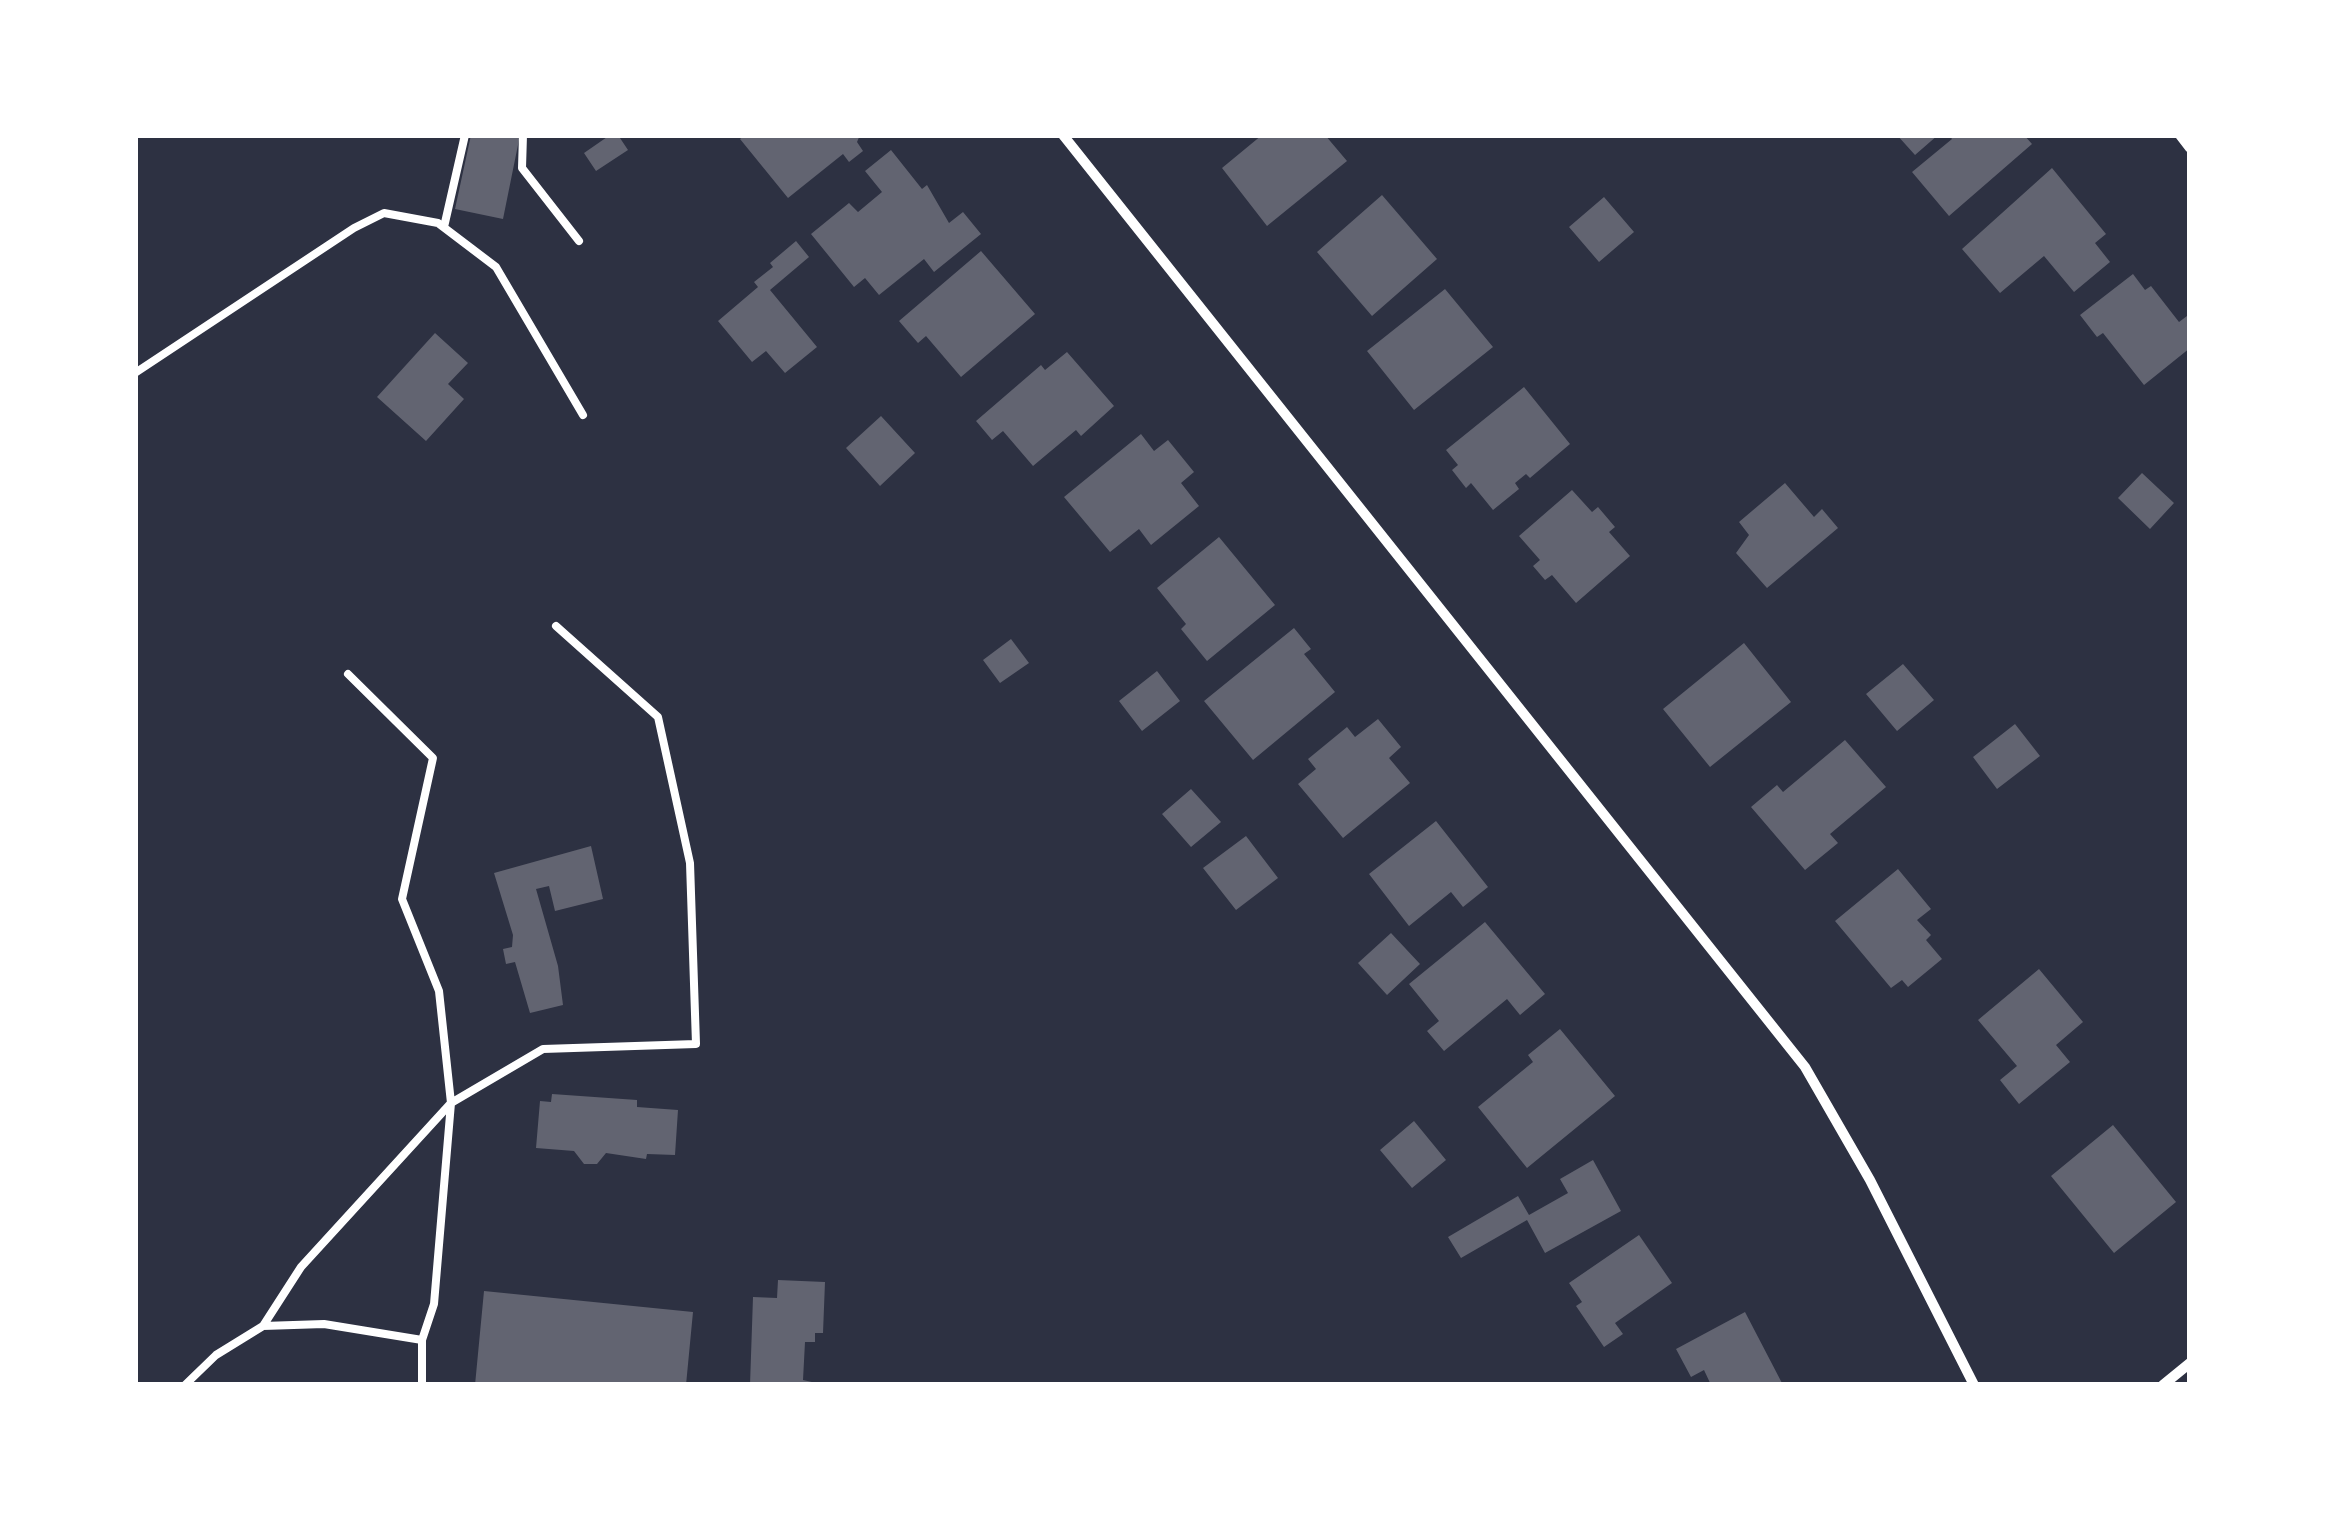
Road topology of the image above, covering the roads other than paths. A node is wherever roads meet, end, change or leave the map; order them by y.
1 (465, 135) edge
2 (523, 135) edge
3 (1063, 135) edge
4 (2180, 135) edge
5 (2190, 148) edge
6 (444, 227) junction
7 (579, 242) dead end
8 (135, 374) edge
9 (583, 415) dead end
10 (556, 626) dead end
11 (348, 674) dead end
12 (451, 1104) junction
13 (262, 1326) junction
14 (422, 1340) junction
15 (2190, 1363) edge
16 (185, 1385) edge
17 (422, 1385) edge
18 (1974, 1385) edge
19 (2163, 1385) edge

1 - 6 lane
2 - 7 lane
3 - 18 street
4 - 5 street
6 - 8 lane
6 - 9 lane
10 - 12 lane
11 - 12 lane
12 - 13 lane
12 - 14 lane
13 - 14 lane
13 - 16 lane
14 - 17 lane
15 - 19 street

